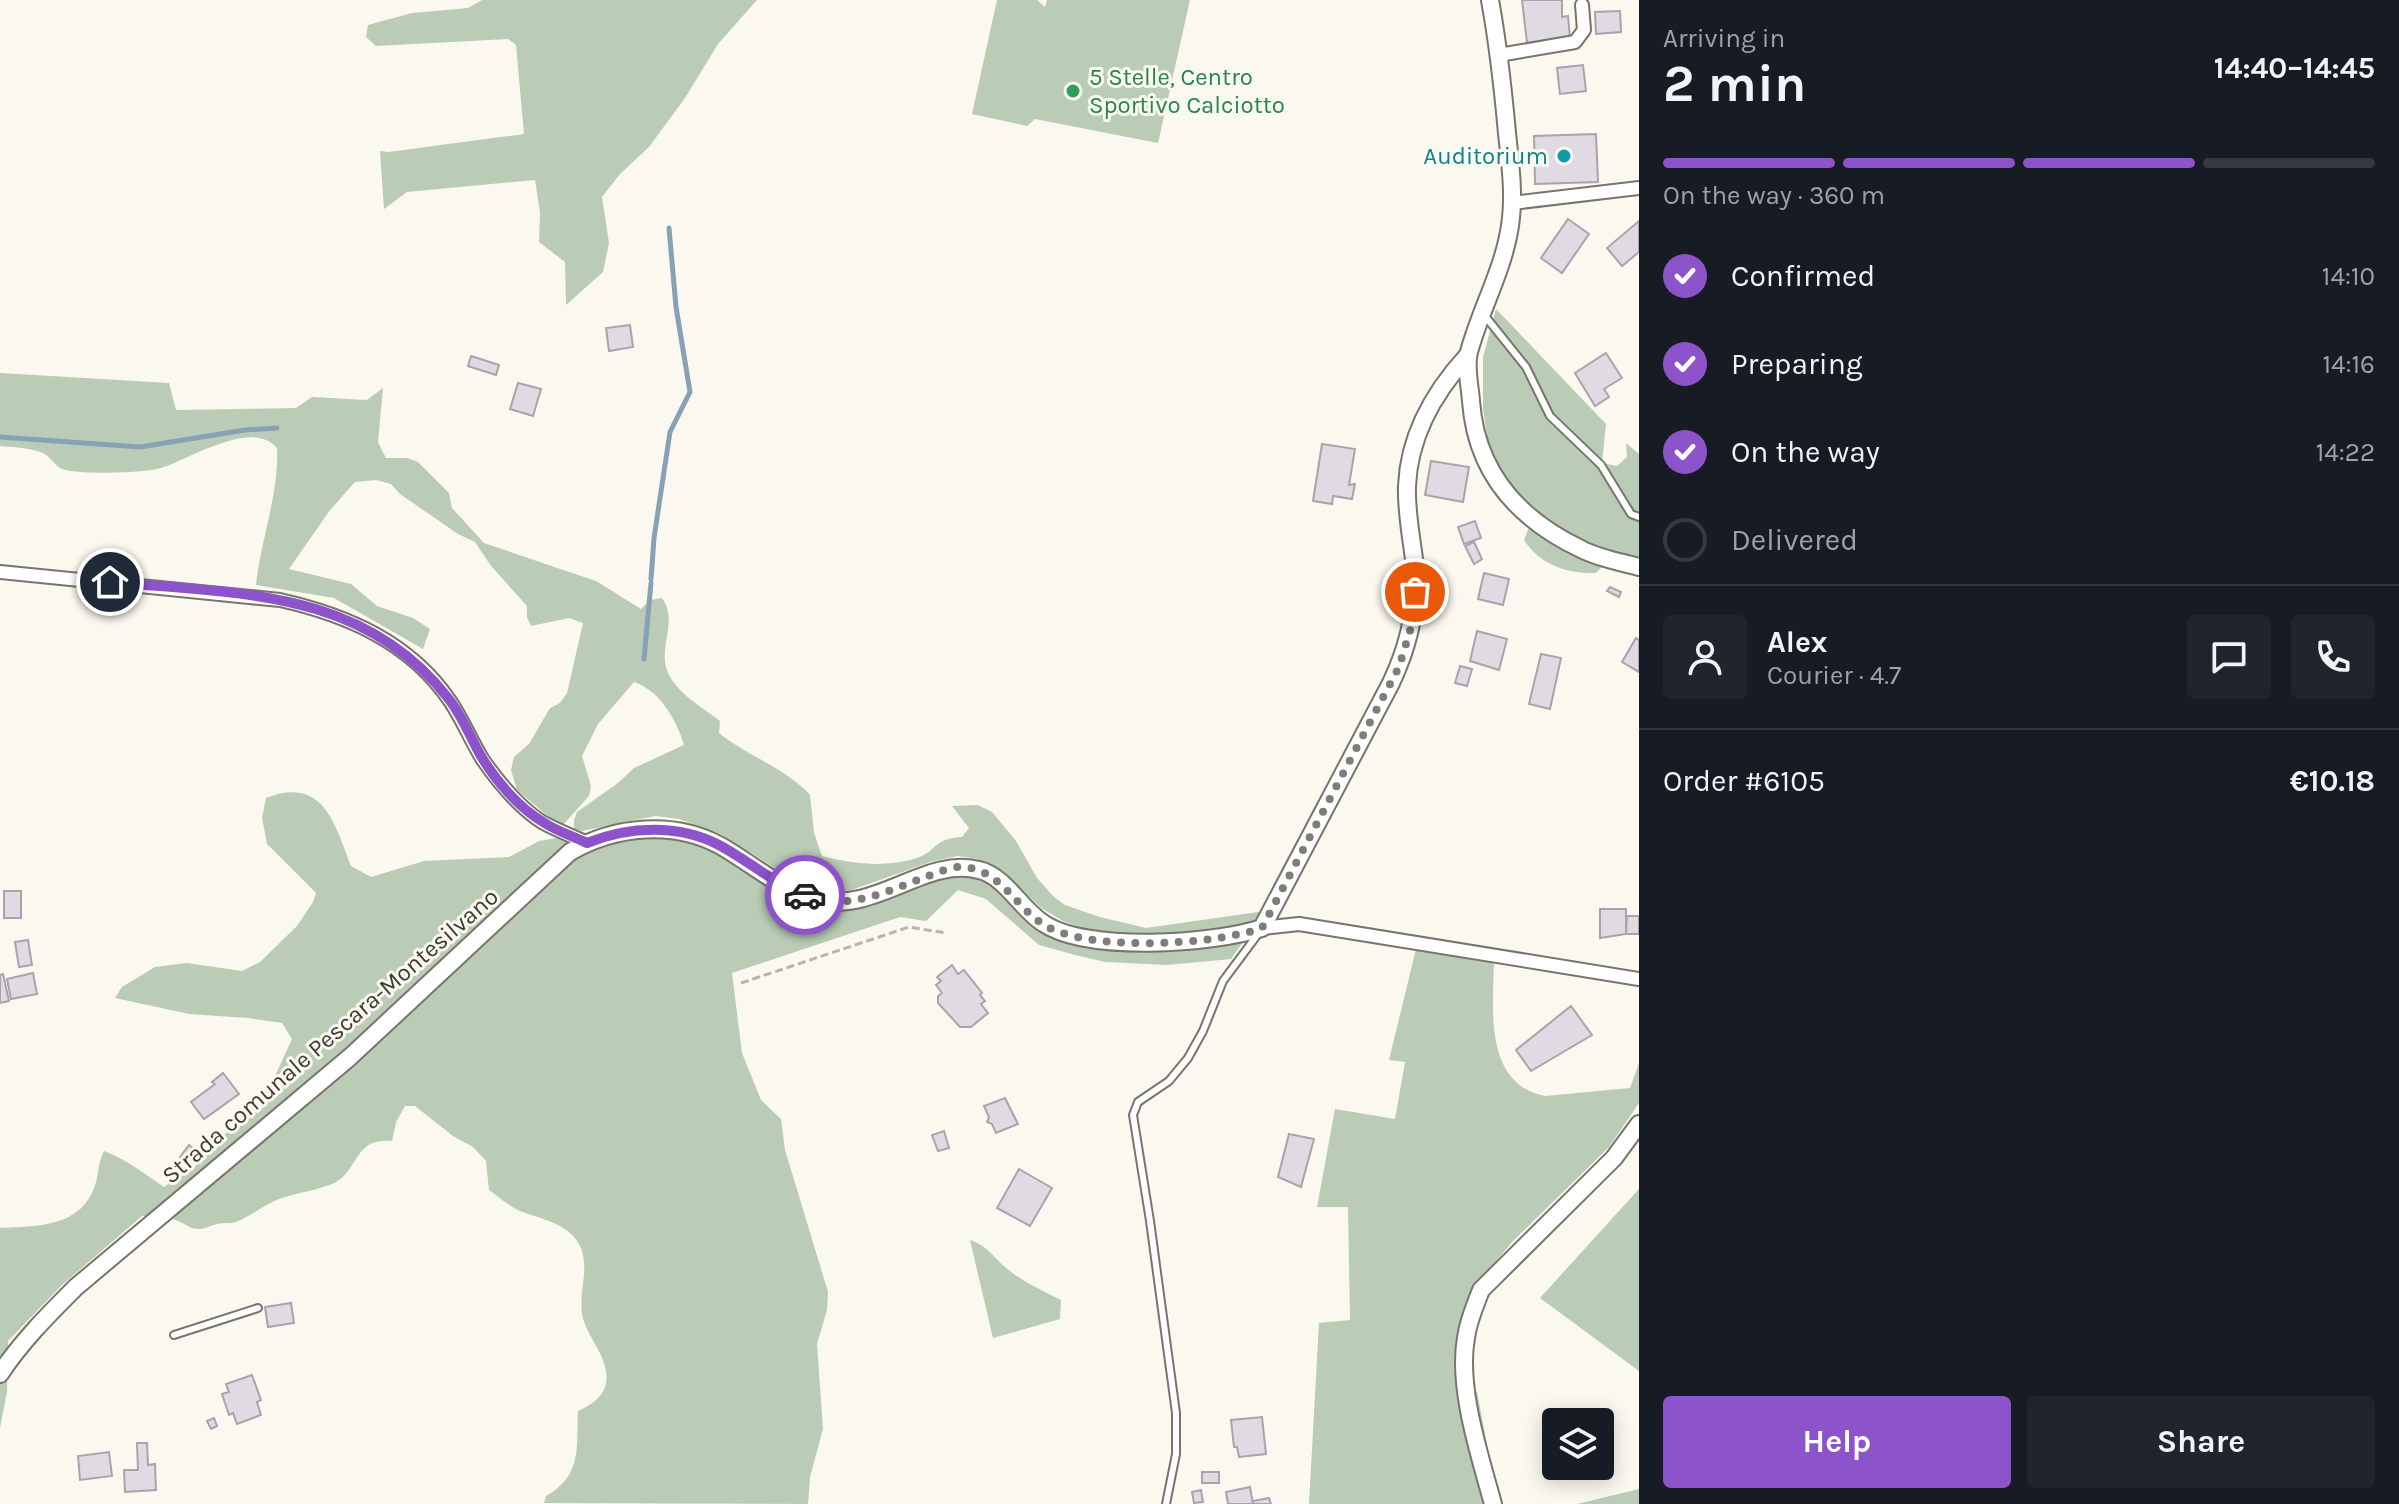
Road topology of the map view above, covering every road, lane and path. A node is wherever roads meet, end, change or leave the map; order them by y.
1 (1490, 0) edge
2 (1582, 5) dead end
3 (1499, 55) junction
4 (1639, 188) edge
5 (1512, 203) junction
6 (1483, 314) junction
7 (1468, 355) junction
8 (1639, 517) edge
9 (1639, 567) edge
10 (0, 572) edge
11 (587, 843) junction
12 (1262, 928) junction
13 (946, 933) dead end
14 (1639, 979) edge
15 (741, 983) dead end
16 (1639, 1124) edge
17 (258, 1308) dead end
18 (174, 1335) dead end
19 (0, 1374) edge
20 (1166, 1504) edge
21 (1493, 1504) edge

1 - 3 street
2 - 3 street
3 - 5 street
4 - 5 street
5 - 6 street
6 - 7 street
6 - 8 lane
7 - 9 street
7 - 12 street
10 - 11 street
11 - 12 street, Strada comunale Pescara-Montesilvano
11 - 19 street, Strada comunale Pescara-Montesilvano
12 - 14 street
12 - 20 lane
13 - 15 path
16 - 21 street
17 - 18 lane

